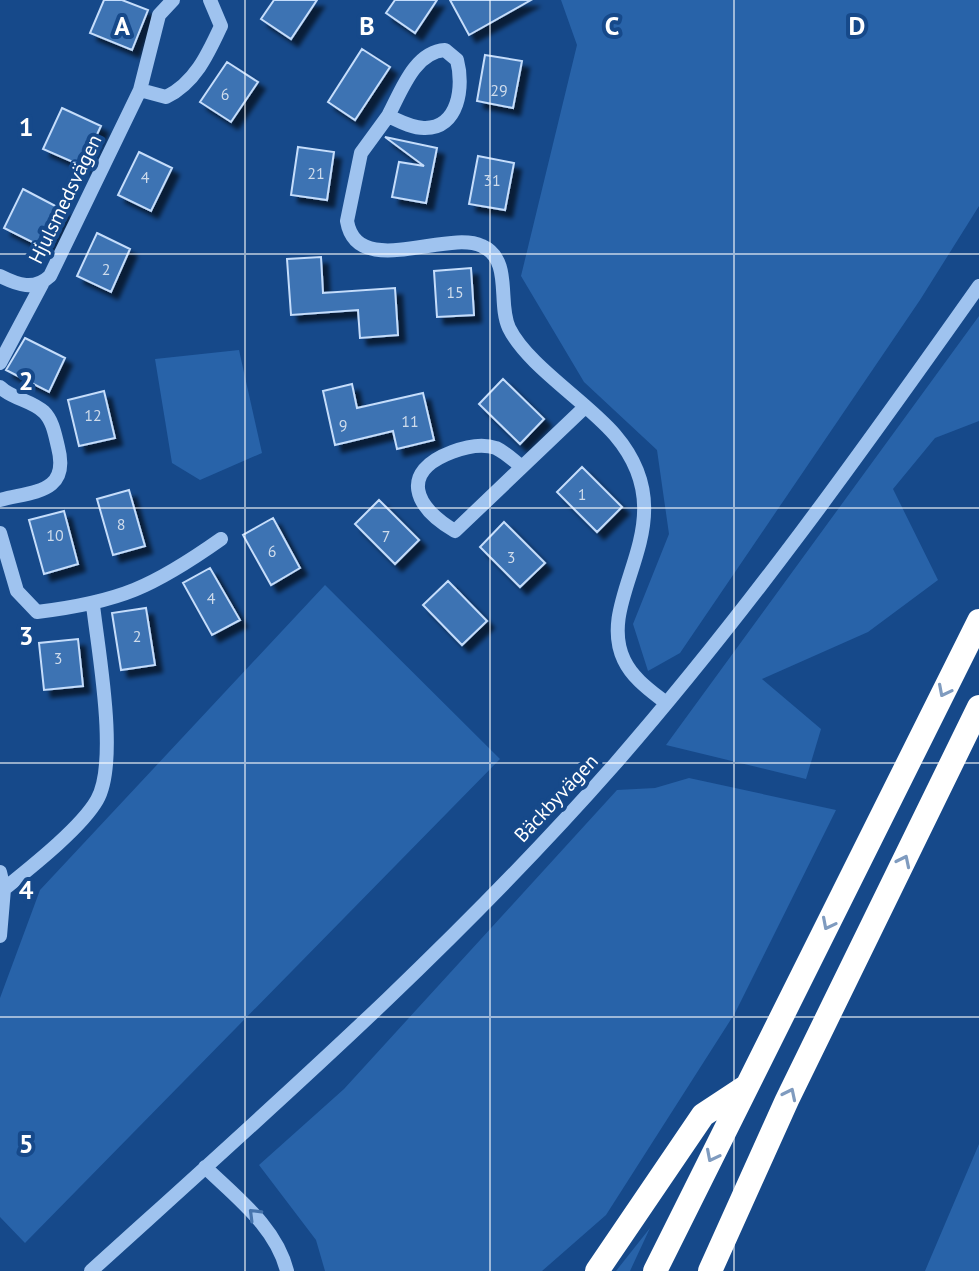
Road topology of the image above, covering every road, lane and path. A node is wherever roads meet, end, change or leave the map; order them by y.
1 (173, 0) edge
2 (210, 0) edge
3 (140, 90) junction
4 (388, 116) junction
5 (0, 276) edge
6 (42, 284) junction
7 (979, 286) edge
8 (0, 363) edge
9 (0, 387) edge
10 (585, 407) junction
11 (522, 467) junction
12 (0, 500) edge
13 (0, 533) edge
14 (221, 539) dead end
15 (93, 605) junction
16 (979, 621) edge
17 (666, 703) junction
18 (979, 707) edge
19 (0, 872) edge
20 (4, 889) junction
21 (0, 936) edge
22 (747, 1086) junction
23 (205, 1167) junction
24 (713, 1267) edge
25 (91, 1271) edge
26 (287, 1271) edge
27 (597, 1271) edge
28 (655, 1271) edge

1 - 3 street, Hjulsmedsvägen
2 - 3 street
3 - 6 street, Hjulsmedsvägen
4 - 4 street
4 - 10 street
5 - 6 street, Hjulsmedsvägen
6 - 8 street
7 - 17 street, Bäckbyvägen
9 - 12 street
10 - 11 street
10 - 17 street
11 - 11 street
13 - 15 street
14 - 15 street
15 - 20 street
16 -> 22 highway
17 - 23 street, Bäckbyvägen
24 -> 18 highway
19 - 20 street
20 - 21 street
22 - 27 highway
22 -> 28 highway
23 - 25 street, Bäckbyvägen
26 -> 23 street

